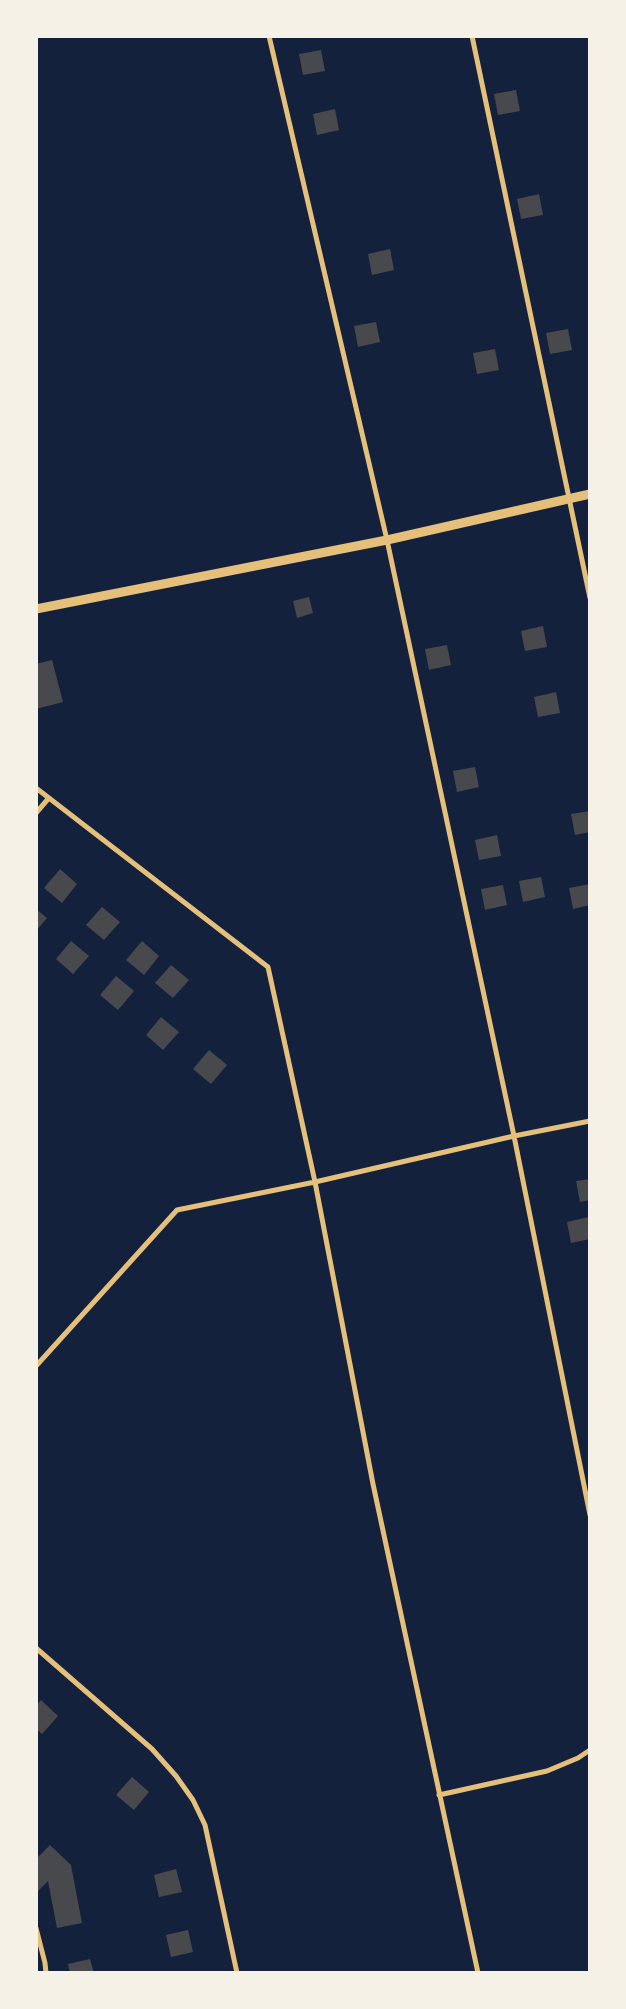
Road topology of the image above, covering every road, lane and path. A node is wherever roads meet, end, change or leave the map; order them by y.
1 (269, 36) edge
2 (472, 36) edge
3 (590, 494) edge
4 (569, 498) junction
5 (388, 540) junction
6 (590, 598) edge
7 (36, 609) edge
8 (36, 788) edge
9 (48, 799) junction
10 (36, 814) edge
11 (590, 1121) edge
12 (514, 1136) junction
13 (315, 1182) junction
14 (36, 1366) edge
15 (590, 1515) edge
16 (36, 1648) edge
17 (590, 1750) edge
18 (439, 1795) junction
19 (36, 1928) edge
20 (46, 1973) edge
21 (236, 1973) edge
22 (478, 1973) edge

1 - 5 street
2 - 4 street
3 - 4 street
4 - 5 street
4 - 6 street
5 - 7 street
5 - 12 street
8 - 9 street
9 - 10 street
9 - 13 street
11 - 12 street
12 - 13 street
12 - 15 street
13 - 14 street
13 - 18 street
16 - 21 street
17 - 18 street
18 - 22 street
19 - 20 street

